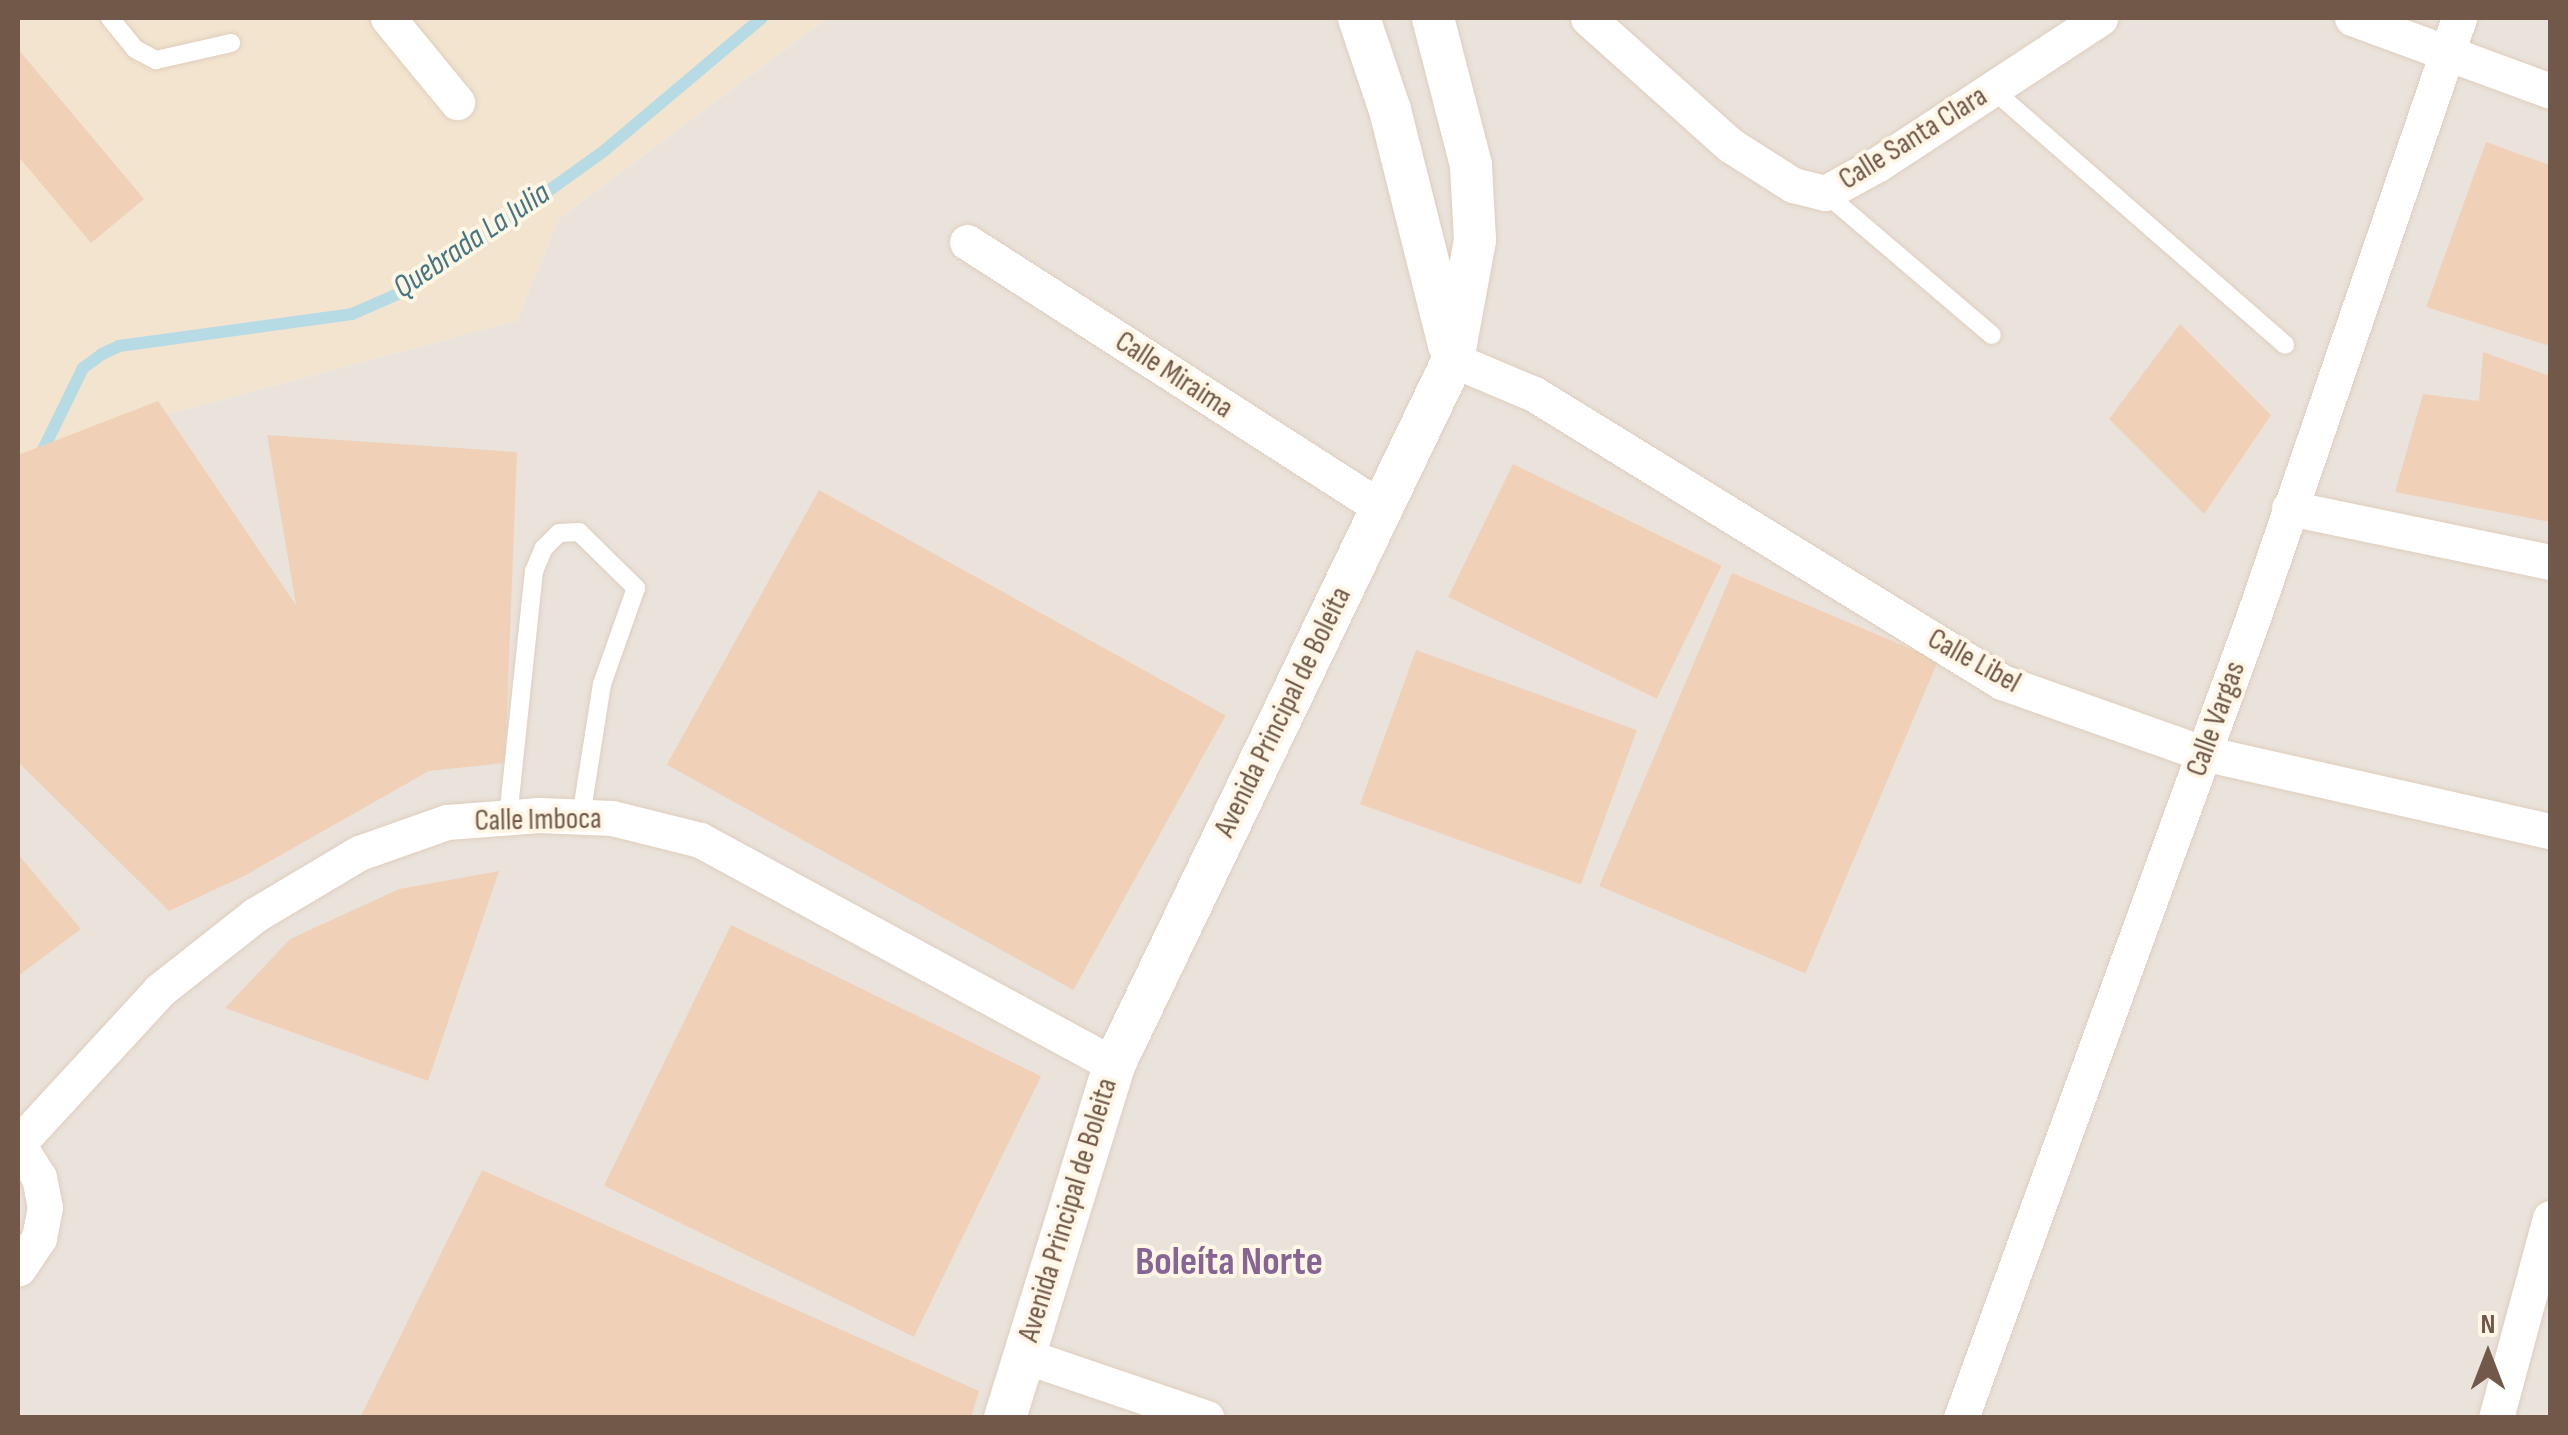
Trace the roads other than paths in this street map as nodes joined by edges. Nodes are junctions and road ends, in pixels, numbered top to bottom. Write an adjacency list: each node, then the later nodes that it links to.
1 (110, 18): 9 (lane)
2 (388, 18): 13 (street)
3 (1360, 18): 18 (street)
4 (1433, 18): 18 (street, Avenida Principal de Boleíta)
5 (1588, 18): 14 (street, Calle Santa Clara)
6 (2100, 18): 11 (street, Calle Santa Clara)
7 (2352, 18): 10 (street)
8 (2459, 18): 10 (street, Calle Vargas)
9 (231, 43)
10 (2446, 55): 12 (street); 20 (street, Calle Vargas)
11 (1992, 88): 14 (street, Calle Santa Clara); 17 (lane)
12 (2550, 90)
13 (457, 102)
14 (1825, 193): 16 (lane)
15 (967, 242): 19 (street, Calle Miraima)
16 (1992, 335)
17 (2285, 345)
18 (1453, 360): 19 (street, Avenida Principal de Boleíta); 22 (street, Calle Libel)
19 (1380, 508): 26 (street, Avenida Principal de Boleíta)
20 (2289, 508): 21 (street); 22 (street, Calle Vargas)
21 (2550, 562)
22 (2204, 752): 25 (street, Calle Libel); 33 (street, Calle Vargas)
23 (582, 816): 24 (street, Calle Imboca); 24 (lane); 26 (street, Calle Imboca)
24 (508, 818): 27 (street, Calle Imboca)
25 (2550, 831)
26 (1114, 1065): 30 (street, Avenida Principal de Boleita)
27 (18, 1144): 29 (street, Calle Imboca)
28 (2550, 1218): 34 (street)
29 (18, 1269)
30 (1022, 1355): 31 (street); 32 (street)
31 (1005, 1418)
32 (1207, 1418)
33 (1961, 1418)
34 (2496, 1418)

